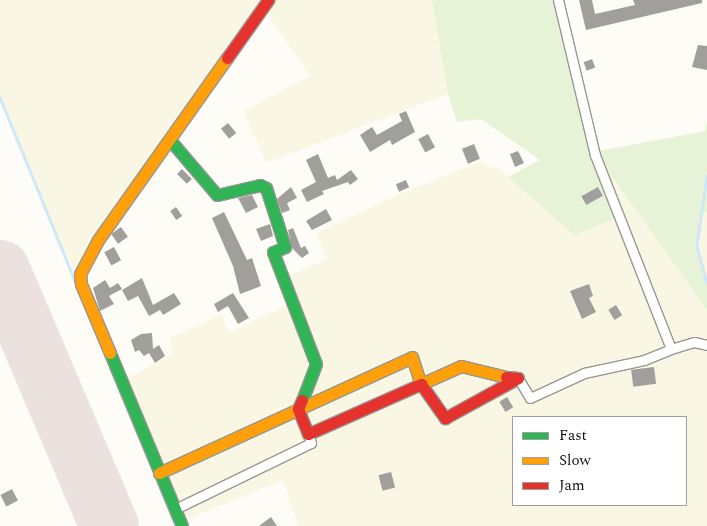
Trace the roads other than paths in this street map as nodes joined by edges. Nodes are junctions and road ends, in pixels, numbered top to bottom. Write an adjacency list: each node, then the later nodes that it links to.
1 (268, 0): 3 (street)
2 (558, 0): 5 (street)
3 (170, 140): 8 (street); 10 (street)
4 (707, 345): 5 (street)
5 (671, 349): 6 (street)
6 (518, 378): 7 (street); 7 (street)
7 (421, 384): 8 (street); 9 (street)
8 (298, 409): 9 (street); 10 (street)
9 (308, 434): 11 (street)
10 (159, 474): 11 (street)
11 (175, 509): 12 (street)
12 (182, 526)

